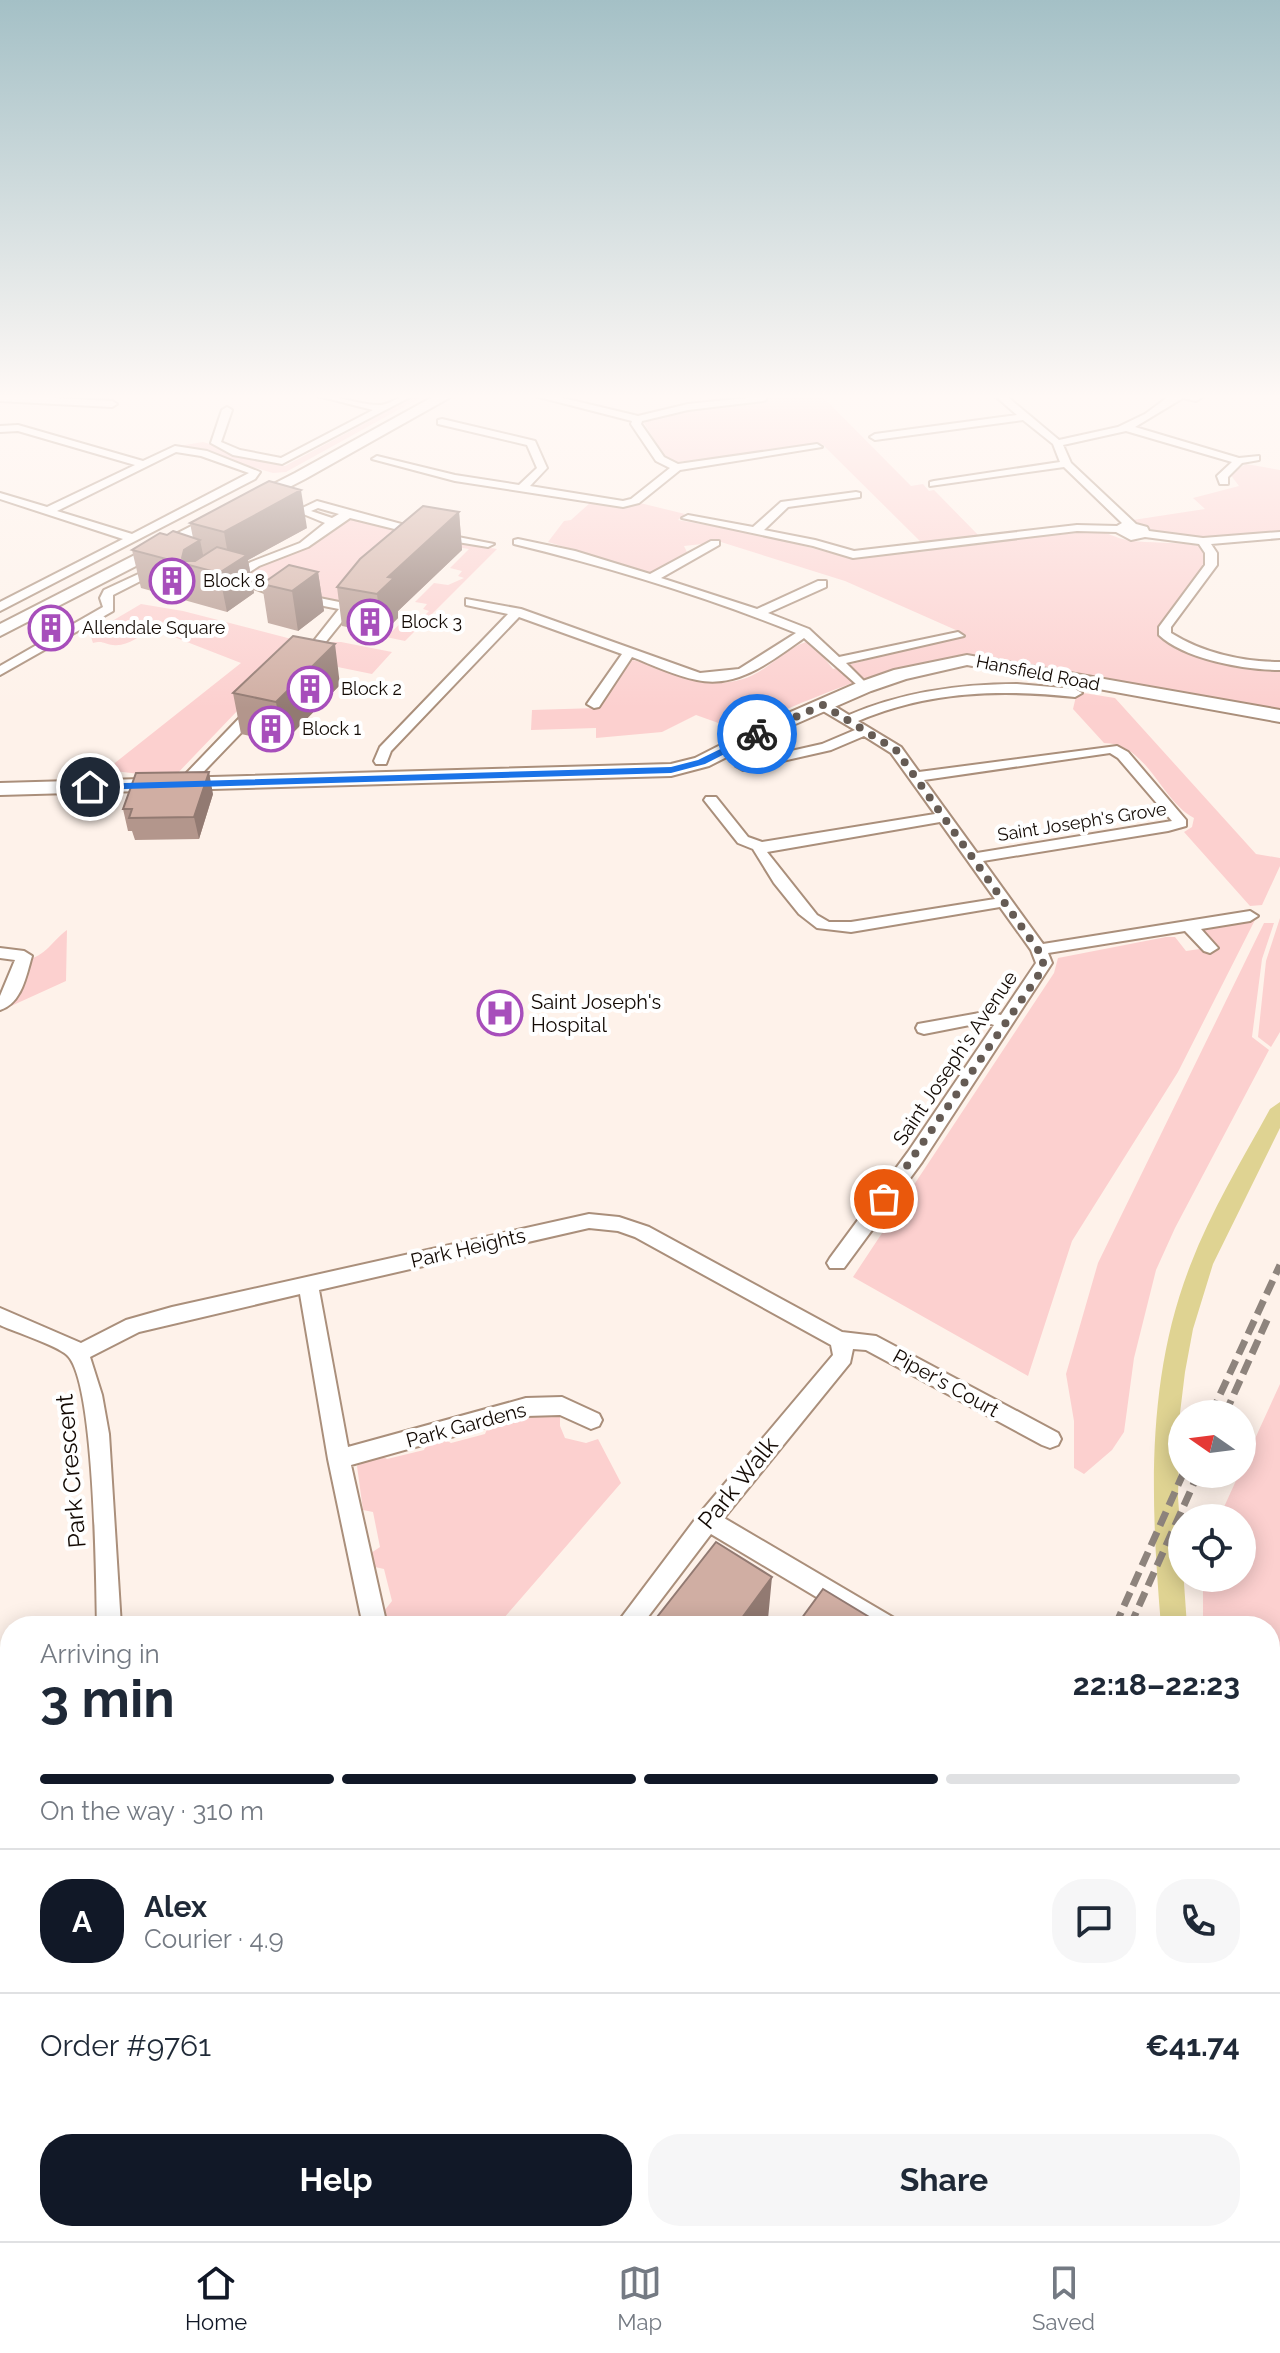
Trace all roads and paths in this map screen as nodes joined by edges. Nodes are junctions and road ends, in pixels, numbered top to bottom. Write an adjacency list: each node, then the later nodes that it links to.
1 (8, 499): 9 (street)
2 (73, 499): 10 (street)
3 (208, 499): 18 (street)
4 (256, 499): 32 (street)
5 (588, 499): 6 (street)
6 (638, 499)
7 (828, 499): 16 (street)
8 (1098, 499): 15 (street)
9 (21, 503): 10 (street); 11 (street)
10 (48, 511): 18 (street)
11 (0, 513)
12 (349, 514): 14 (street); 14 (street); 22 (street)
13 (688, 518): 16 (street)
14 (333, 522): 29 (street)
15 (1125, 527): 16 (street); 19 (street)
16 (756, 531)
17 (1280, 535): 19 (street)
18 (133, 538): 28 (street)
19 (1203, 541): 37 (street)
20 (518, 542): 24 (street)
21 (715, 543): 24 (street)
22 (488, 544)
23 (175, 562): 38 (street)
24 (652, 578): 31 (street)
25 (822, 584): 31 (street)
26 (359, 593): 29 (street)
27 (470, 602): 30 (street)
28 (3, 603)
29 (346, 607): 39 (street)
30 (517, 612): 35 (street); 48 (street)
31 (758, 613): 33 (street)
32 (0, 631)
33 (805, 632): 35 (street); 36 (street)
34 (958, 636): 36 (street)
35 (629, 652): 43 (street)
36 (837, 661): 40 (street)
37 (1280, 666)
38 (0, 671)
39 (292, 673)
40 (864, 687): 44 (street, Hansfield Road); 45 (street, Hansfield Road)
41 (1075, 693): 46 (street)
42 (262, 702): 51 (street)
43 (594, 704)
44 (823, 705): 46 (street); 51 (street, Hansfield Road)
45 (1280, 716)
46 (848, 720): 47 (street)
47 (865, 731): 49 (street); 50 (street)
48 (381, 761)
49 (743, 766)
50 (915, 777): 54 (street); 56 (street, Saint Joseph's Grove)
51 (182, 786): 52 (street, Hansfield Road)
52 (0, 789)
53 (711, 800): 55 (street)
54 (944, 817): 55 (street); 56 (street)
55 (761, 847): 57 (street)
56 (974, 858): 57 (street)
57 (1003, 902): 61 (street)
58 (1250, 916): 59 (street)
59 (1190, 927): 60 (street); 61 (street)
60 (1210, 948)
61 (1039, 950): 64 (street, Saint Joseph's Avenue)
62 (0, 953): 63 (street)
63 (0, 1005)
64 (1006, 1022): 65 (street); 66 (street, Saint Joseph's Avenue)
65 (924, 1028)
66 (837, 1263)
67 (308, 1285): 69 (street, Park Heights); 70 (street, Park Heights); 73 (street)
68 (0, 1316): 70 (street)
69 (839, 1340): 72 (street, Piper's Court); 74 (street, Park Walk)
70 (80, 1353): 75 (street, Park Crescent)
71 (591, 1420): 73 (street, Park Gardens)
72 (1050, 1439)
73 (339, 1459): 76 (street)
74 (708, 1520): 77 (street, Park Walk); 78 (street)
75 (108, 1616)
76 (373, 1616)
77 (635, 1616)
78 (869, 1616)

